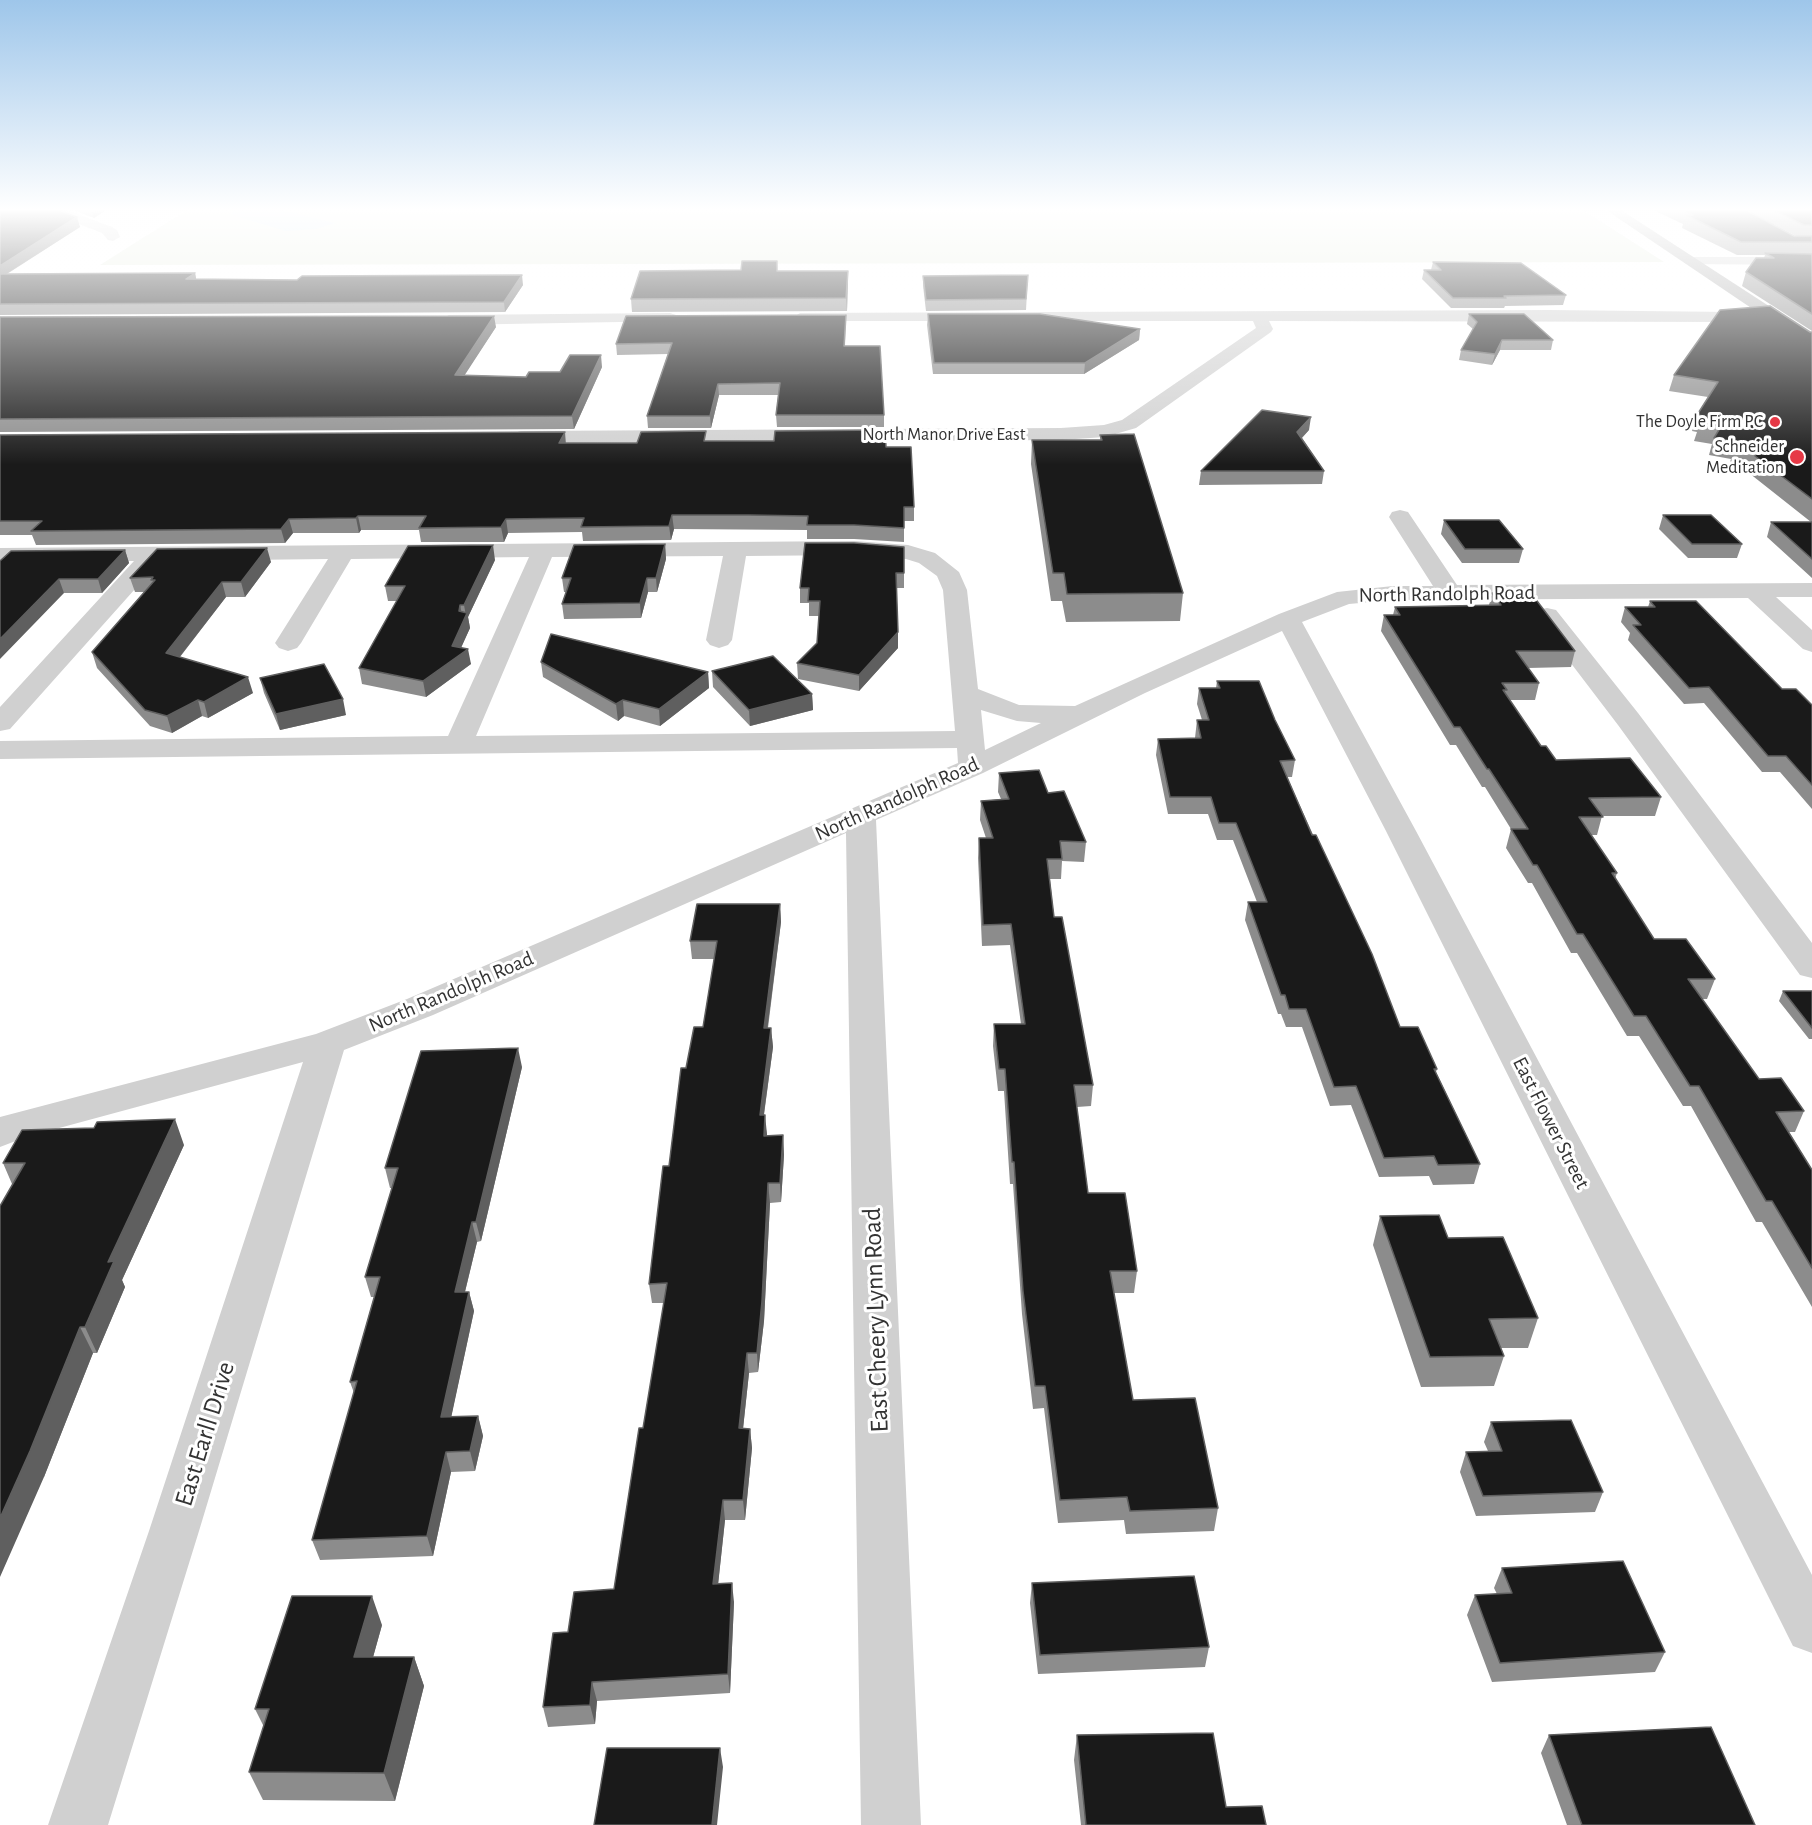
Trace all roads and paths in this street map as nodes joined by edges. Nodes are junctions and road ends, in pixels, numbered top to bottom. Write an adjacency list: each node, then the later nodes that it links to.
1 (1742, 295): 2 (main road)
2 (1770, 314): 3 (street); 7 (main road)
3 (1258, 316): 5 (street); 8 (street, North Manor Drive East)
4 (687, 318): 6 (street)
5 (782, 318)
6 (438, 320)
7 (1809, 337)
8 (508, 438)
9 (1400, 517): 17 (street)
10 (736, 550): 11 (street); 20 (street); 23 (street)
11 (543, 551): 12 (street); 26 (street)
12 (345, 552): 13 (street); 21 (street)
13 (153, 554): 14 (street); 25 (street)
14 (0, 555)
15 (1754, 590): 16 (street, North Randolph Road); 18 (street, North Randolph Road); 22 (street)
16 (1812, 590)
17 (1449, 592): 18 (street, North Randolph Road); 19 (street, North Randolph Road)
18 (1530, 592): 30 (street)
19 (1288, 619): 24 (street, North Randolph Road); 33 (street, East Flower Street)
20 (719, 640)
21 (288, 643)
22 (1812, 644)
23 (965, 693): 24 (street); 28 (street)
24 (1087, 712): 28 (street, North Randolph Road)
25 (0, 723)
26 (459, 744): 27 (street); 28 (street)
27 (0, 750)
28 (971, 753): 29 (street, North Randolph Road)
29 (861, 815): 31 (street, North Randolph Road); 35 (street, East Cheery Lynn Road)
30 (1812, 967)
31 (328, 1043): 32 (street, North Randolph Road); 34 (street, East Earll Drive)
32 (5, 1128)
33 (1812, 1628)
34 (78, 1825)
35 (891, 1825)

